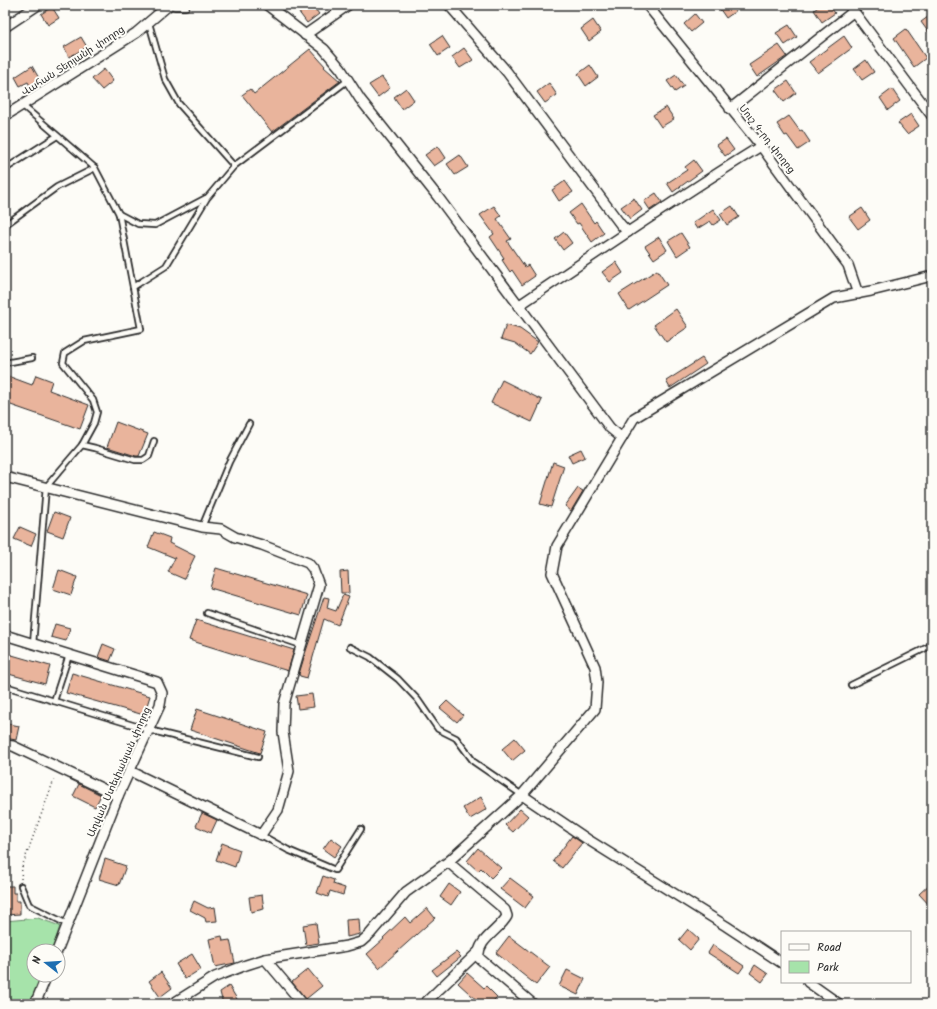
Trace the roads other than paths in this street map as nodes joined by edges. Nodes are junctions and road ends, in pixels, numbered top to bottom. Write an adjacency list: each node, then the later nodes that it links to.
1 (38, 5): 11 (street)
2 (169, 5): 10 (street, Վահան Տերյանի փողոց)
3 (175, 5): 4 (street)
4 (185, 5)
5 (267, 5): 12 (street)
6 (348, 5): 12 (street)
7 (450, 5): 26 (street)
8 (647, 5): 15 (street, Մուշ 4-րդ փողոց)
9 (851, 8): 15 (street); 17 (street)
10 (149, 23): 14 (street, Վահան Տերյանի փողոց); 20 (lane)
11 (5, 27)
12 (305, 35): 13 (street)
13 (348, 81): 20 (lane); 30 (street)
14 (23, 106): 16 (street, Վահան Տերյանի փողոց); 18 (lane)
15 (730, 109): 19 (street, Մուշ 4-րդ փողոց)
16 (5, 116)
17 (932, 116)
18 (57, 136): 21 (lane); 22 (lane)
19 (760, 146): 26 (street); 29 (street, Մուշ 4-րդ փողոց)
20 (234, 166): 23 (lane)
21 (95, 168): 24 (lane); 25 (lane)
22 (5, 169)
23 (207, 198): 24 (lane); 28 (lane)
24 (119, 214): 28 (lane)
25 (5, 225)
26 (628, 232): 30 (street)
27 (932, 276): 29 (street)
28 (134, 287): 36 (lane)
29 (858, 294): 34 (street)
30 (518, 306): 34 (street)
31 (32, 358): 32 (lane)
32 (5, 363)
33 (250, 424): 39 (lane)
34 (622, 438): 54 (street)
35 (154, 442): 36 (lane)
36 (82, 445): 38 (lane)
37 (5, 477): 38 (street)
38 (46, 487): 39 (street); 42 (lane)
39 (202, 527): 43 (street)
40 (207, 613): 43 (lane)
41 (5, 635): 42 (street, Աղվան Ստեփանյան փողոց)
42 (33, 644): 46 (street, Աղվան Ստեփանյան փողոց)
43 (301, 645): 57 (street)
44 (932, 645): 47 (lane)
45 (350, 647): 54 (lane)
46 (69, 655): 49 (lane); 50 (street, Աղվան Ստեփանյան փողոց)
47 (851, 684)
48 (5, 686): 49 (lane)
49 (54, 701): 50 (lane)
50 (149, 730): 52 (lane); 53 (street, Աղվան Ստեփանյան փողոց)
51 (5, 745): 55 (street)
52 (258, 757)
53 (130, 771): 55 (street, Աղվան Ստեփանյան փողոց); 57 (street)
54 (522, 794): 58 (street); 64 (street)
55 (118, 796): 60 (street, Աղվան Ստեփանյան փողոց)
56 (361, 829): 57 (lane)
57 (261, 835)
58 (448, 862): 62 (street); 63 (street)
59 (21, 886): 60 (lane)
60 (67, 924): 61 (street, Աղվան Ստեփանյան փողոց)
61 (59, 943)
62 (478, 952): 70 (street); 71 (street)
63 (265, 959): 68 (street); 69 (street)
64 (781, 962)
65 (44, 983): 67 (street)
66 (809, 983): 72 (street)
67 (35, 1004)
68 (172, 1004)
69 (303, 1004)
70 (424, 1004)
71 (533, 1004)
72 (839, 1004)

